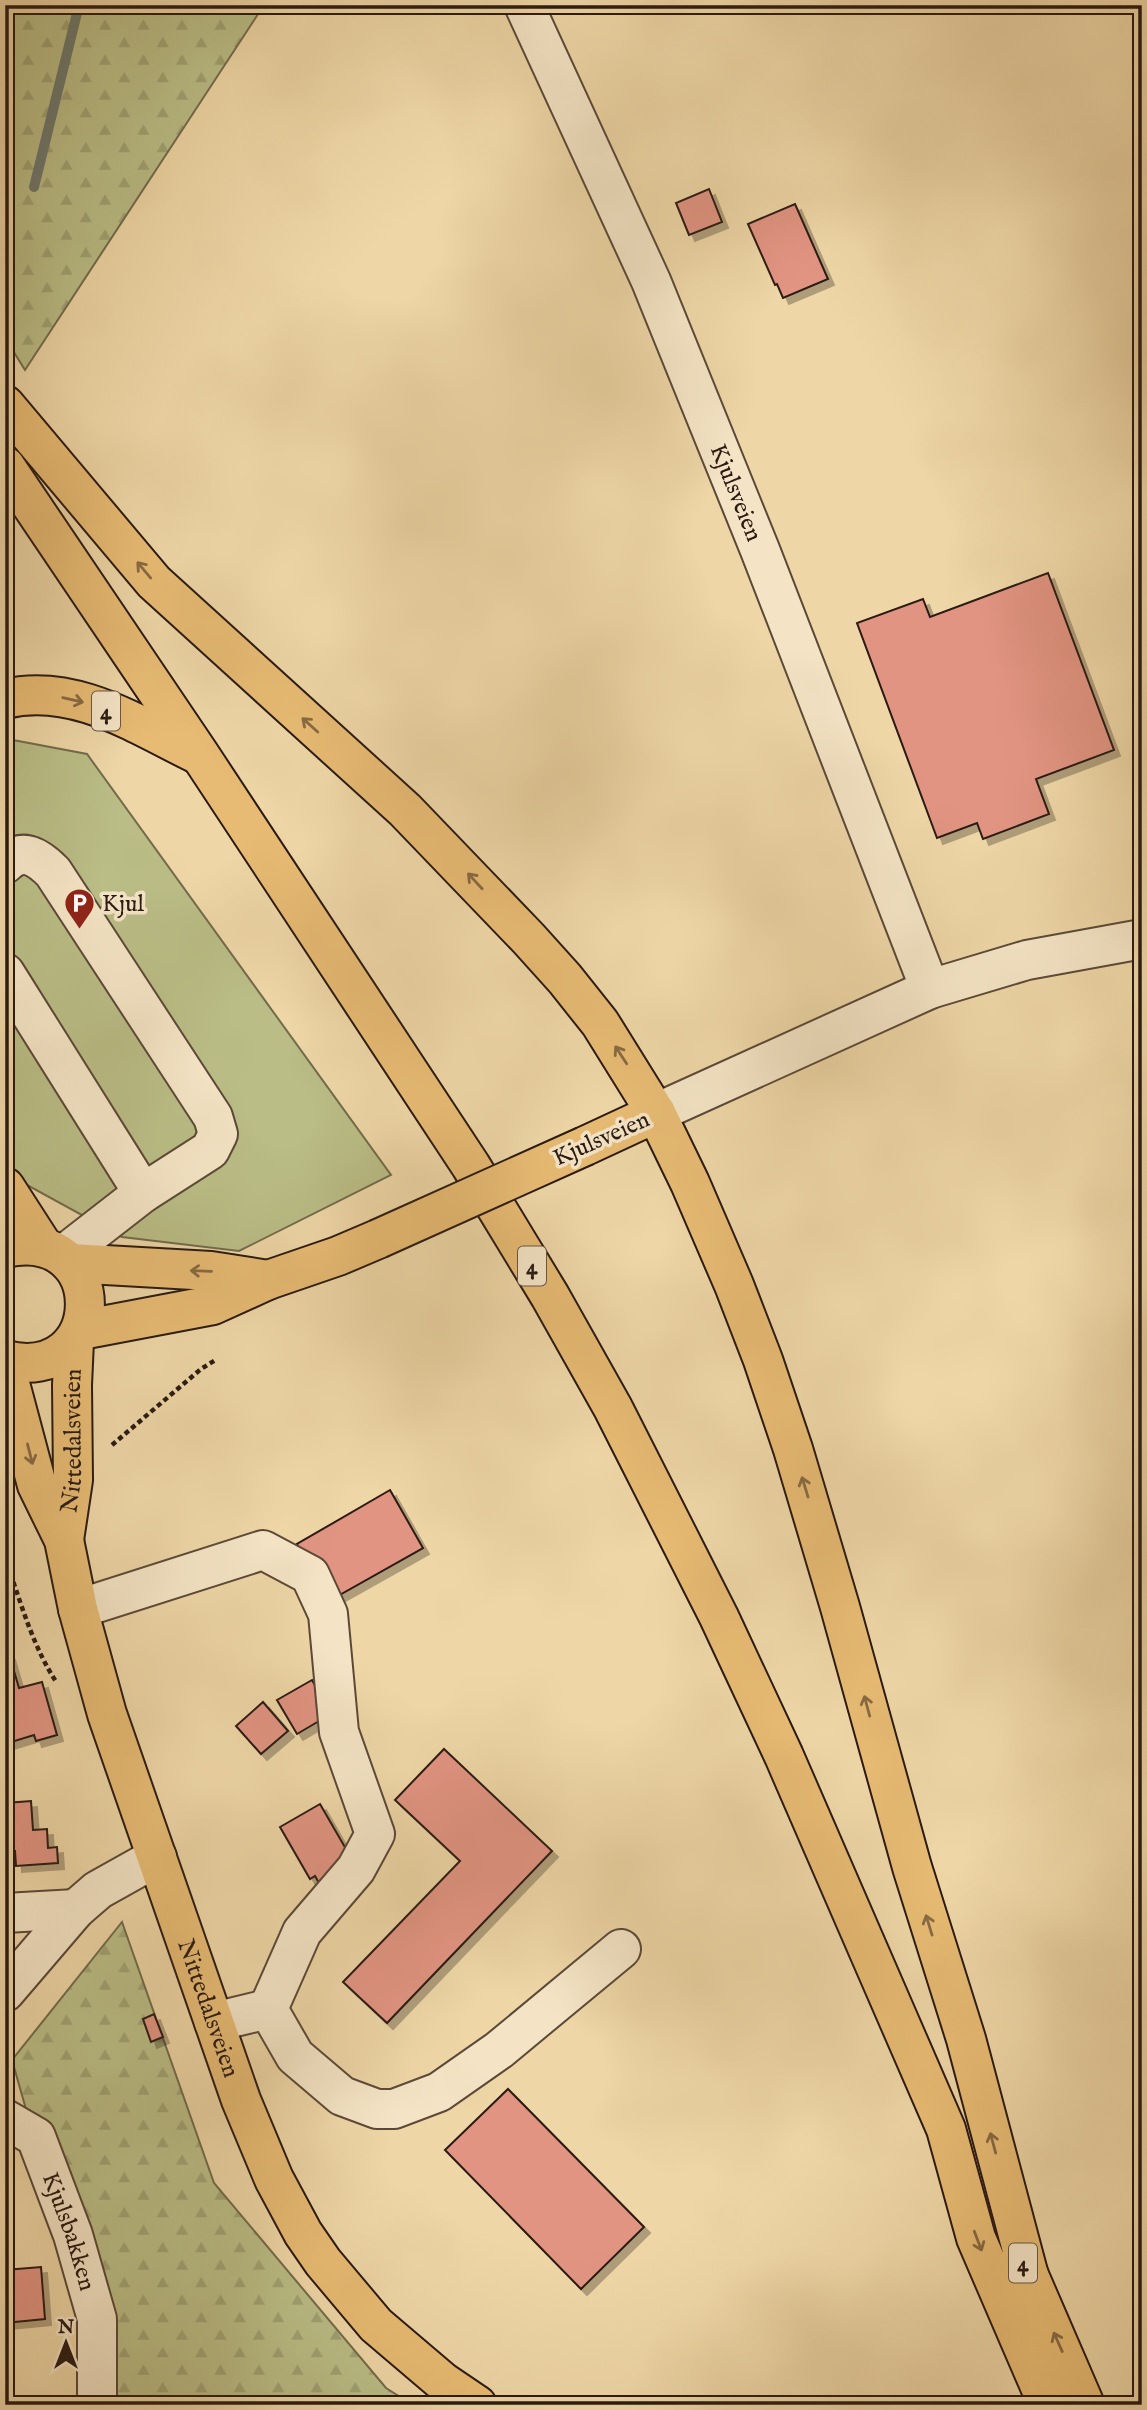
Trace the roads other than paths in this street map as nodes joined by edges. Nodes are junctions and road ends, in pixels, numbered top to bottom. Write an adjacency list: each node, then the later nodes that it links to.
1 (524, 5): 9 (street, Kjulsveien)
2 (5, 405): 10 (main road, 4, one-way to 2)
3 (5, 466): 5 (main road, 4)
4 (5, 699): 5 (main road, 4, one-way to 5)
5 (200, 755): 28 (main road, 4)
6 (5, 864): 12 (street)
7 (1142, 939): 9 (street, Kjulsveien)
8 (5, 973): 12 (street)
9 (930, 989): 10 (street, Kjulsveien)
10 (656, 1114): 15 (main road, Kjulsveien, bridge); 29 (main road, 4, one-way to 10)
11 (5, 1187): 14 (main road, Nittedalsveien)
12 (143, 1193): 14 (street)
13 (5, 1248): 14 (main road, Kjulsveien)
14 (58, 1255): 15 (main road, Kjulsveien, one-way to 14); 16 (main road, Nittedalsveien)
15 (268, 1280): 16 (main road, Kjulsveien)
16 (77, 1335): 17 (main road); 18 (main road, Nittedalsveien)
17 (5, 1362): 18 (main road, Nittedalsveien, one-way to 18)
18 (64, 1540): 19 (main road, Nittedalsveien)
19 (78, 1609): 20 (main road, Nittedalsveien); 25 (street)
20 (157, 1857): 21 (street); 26 (main road, Nittedalsveien)
21 (75, 1909): 22 (street); 24 (street)
22 (5, 1913)
23 (621, 1949): 25 (street)
24 (5, 1992)
25 (268, 2009): 26 (street)
26 (214, 2022): 31 (main road, Nittedalsveien)
27 (5, 2119): 30 (street, Kjulsbakken)
28 (946, 2129): 29 (main road, 4); 32 (main road, 4, one-way to 32)
29 (1030, 2280): 33 (main road, 4, one-way to 29)
30 (97, 2405)
31 (477, 2405)
32 (1048, 2405)
33 (1085, 2405)

